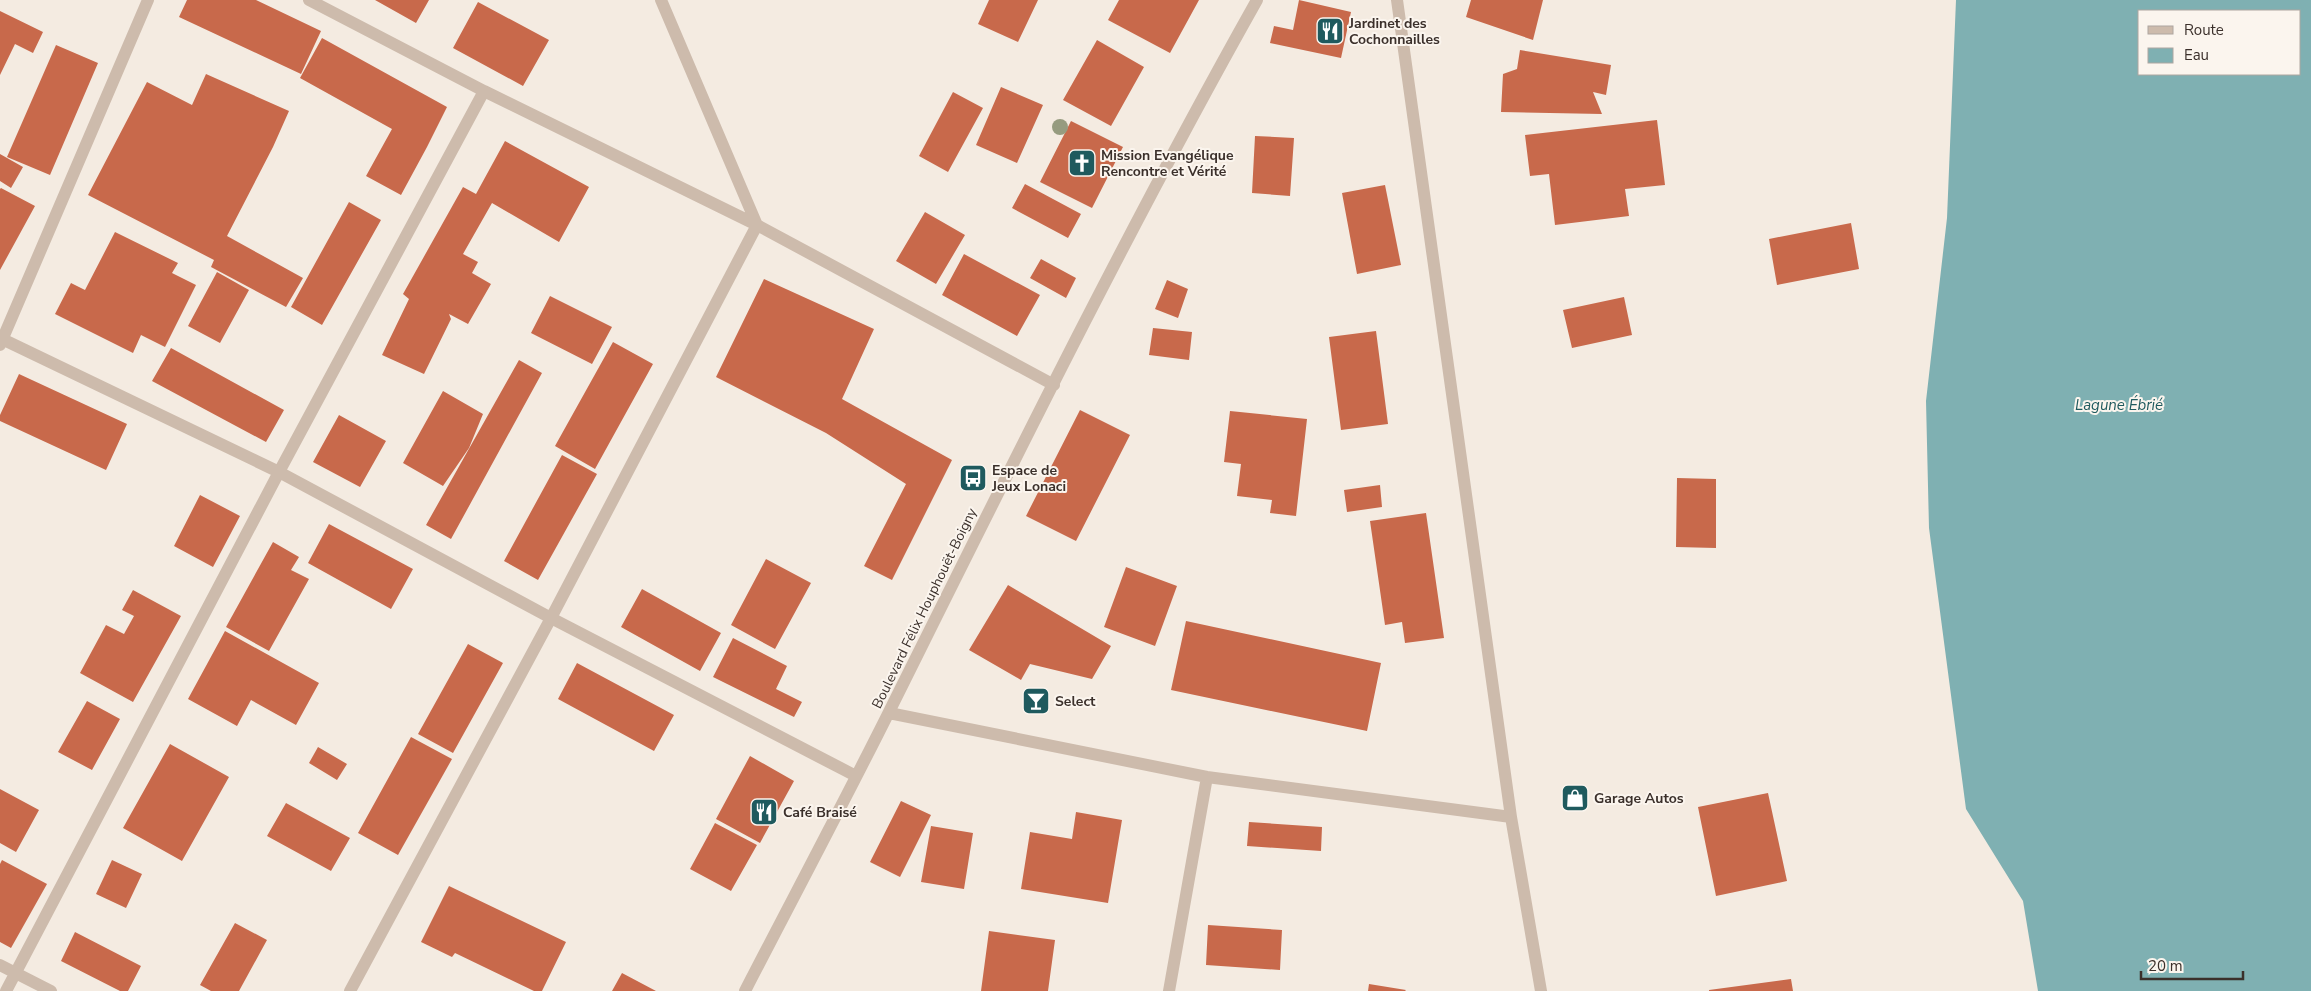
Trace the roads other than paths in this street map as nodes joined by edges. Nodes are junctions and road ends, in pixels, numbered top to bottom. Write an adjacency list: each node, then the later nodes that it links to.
1 (148, 0): 8 (street)
2 (308, 0): 6 (street)
3 (661, 0): 7 (street)
4 (1257, 0): 9 (street, Boulevard Félix Houphouët-Boigny)
5 (1397, 0): 15 (street)
6 (484, 91): 7 (street); 10 (street)
7 (757, 225): 9 (street); 11 (street)
8 (1, 341): 10 (street)
9 (1054, 385): 12 (street, Boulevard Félix Houphouët-Boigny)
10 (279, 472): 11 (street); 17 (street)
11 (551, 618): 13 (street); 20 (street)
12 (889, 713): 13 (street, Boulevard Félix Houphouët-Boigny); 14 (street)
13 (856, 776): 21 (street, Boulevard Félix Houphouët-Boigny)
14 (1207, 777): 15 (street); 22 (street)
15 (1511, 817): 23 (street)
16 (0, 965): 17 (street)
17 (15, 972): 18 (street); 19 (street)
18 (6, 991)
19 (51, 991)
20 (350, 991)
21 (744, 991)
22 (1169, 991)
23 (1541, 991)

